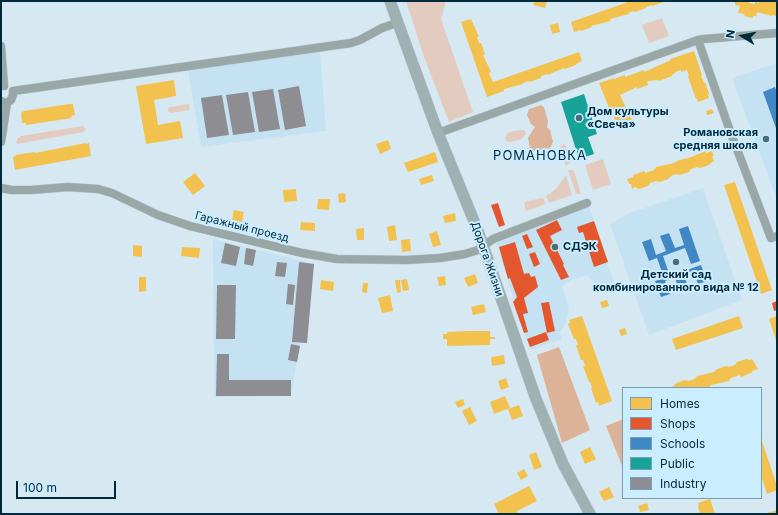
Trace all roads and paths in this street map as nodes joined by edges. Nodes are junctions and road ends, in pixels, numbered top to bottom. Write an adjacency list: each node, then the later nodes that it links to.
1 (390, 1): 2 (main road, Дорога Жизни)
2 (397, 23): 7 (street); 9 (main road, Дорога Жизни)
3 (777, 33): 4 (street)
4 (698, 40): 9 (street); 13 (street)
5 (1, 46): 6 (street)
6 (3, 87): 7 (street)
7 (13, 91): 8 (street)
8 (4, 102): 10 (street)
9 (438, 133): 14 (main road, Дорога Жизни)
10 (1, 142)
11 (1, 188): 14 (street, Гаражный проезд)
12 (587, 203): 14 (street, Гаражный проезд)
13 (774, 237)
14 (483, 246): 15 (main road, Дорога Жизни)
15 (590, 514)

